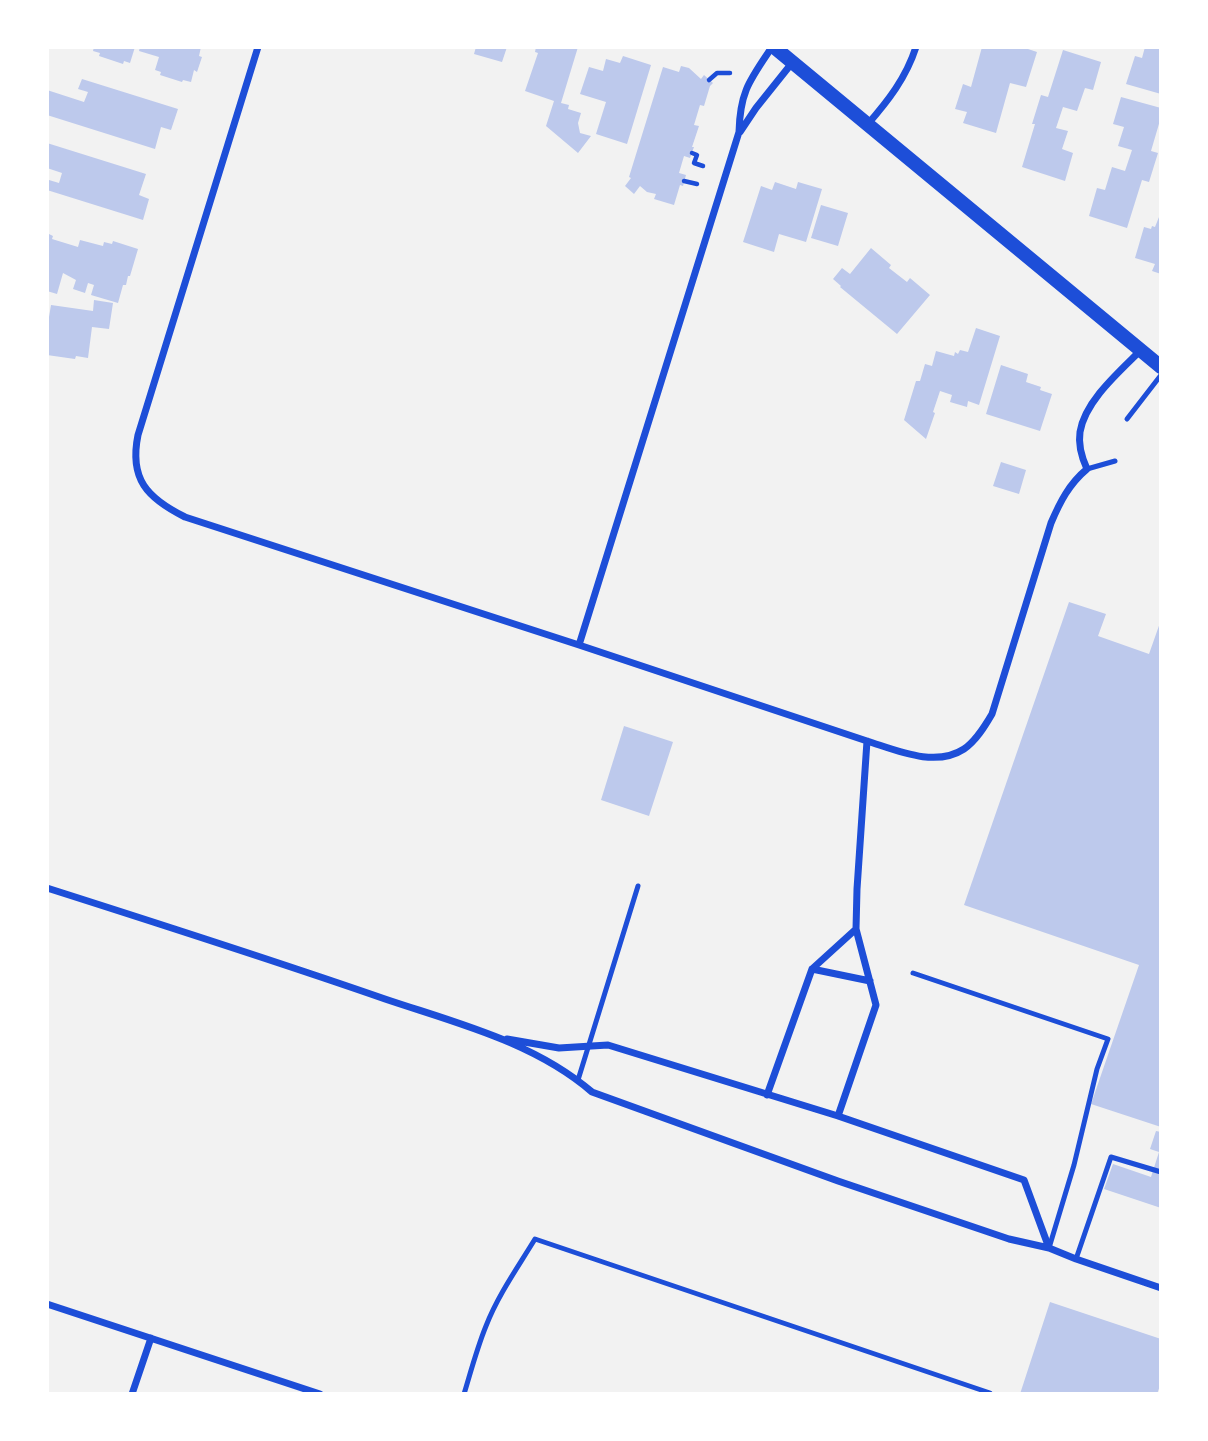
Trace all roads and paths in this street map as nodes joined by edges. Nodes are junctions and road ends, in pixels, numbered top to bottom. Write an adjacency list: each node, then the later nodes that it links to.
1 (258, 47): 19 (street)
2 (773, 47): 4 (main road); 8 (street)
3 (916, 47): 7 (street)
4 (792, 63): 7 (main road); 8 (street)
5 (730, 73): 6 (path)
6 (709, 80)
7 (867, 125): 13 (main road)
8 (739, 132): 19 (street)
9 (692, 153): 10 (path)
10 (703, 166)
11 (684, 181): 12 (path)
12 (697, 184)
13 (1141, 350): 14 (main road); 18 (street)
14 (1161, 367)
15 (1161, 375): 16 (lane)
16 (1127, 419)
17 (1115, 461): 18 (lane)
18 (1087, 469): 20 (street)
19 (579, 645): 20 (street)
20 (867, 741): 23 (street)
21 (638, 886): 28 (lane)
22 (47, 888): 27 (street)
23 (856, 929): 24 (street); 26 (street)
24 (812, 969): 26 (street); 30 (street)
25 (913, 973): 33 (lane)
26 (870, 981): 31 (street)
27 (498, 1038): 28 (street); 29 (street)
28 (588, 1046): 29 (lane); 30 (street)
29 (578, 1080): 33 (street)
30 (767, 1095): 31 (street)
31 (838, 1116): 33 (street)
32 (1161, 1172): 34 (lane)
33 (1049, 1248): 34 (street)
34 (1076, 1259): 35 (street)
35 (1161, 1288)
36 (47, 1304): 37 (street)
37 (151, 1338): 39 (street); 40 (street)
38 (989, 1392): 41 (lane)
39 (132, 1394)
40 (320, 1394)
41 (464, 1394)

